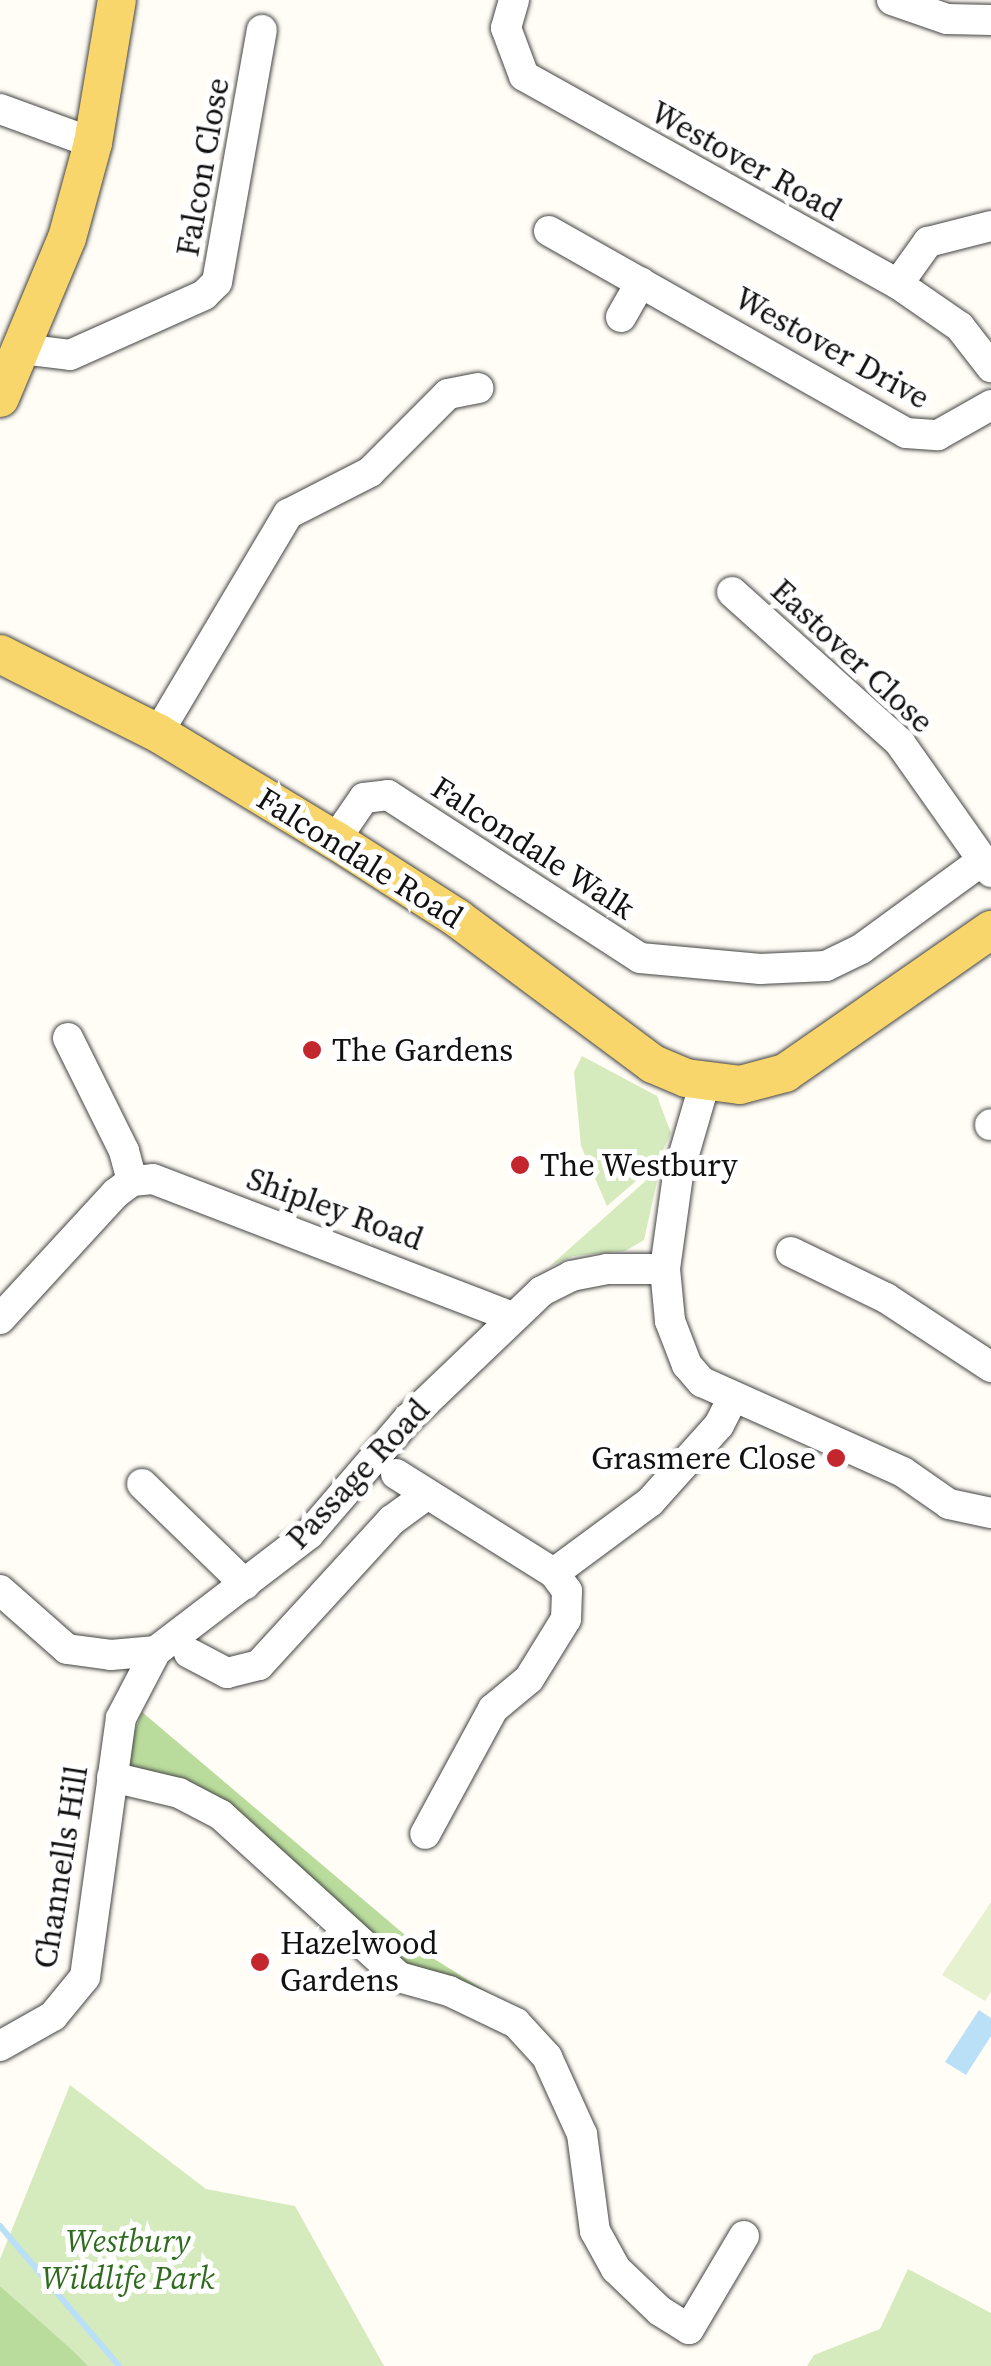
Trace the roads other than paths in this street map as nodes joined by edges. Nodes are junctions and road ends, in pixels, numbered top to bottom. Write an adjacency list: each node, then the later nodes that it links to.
1 (117, 0): 7 (main road)
2 (514, 0): 11 (street, Westover Road)
3 (892, 0): 4 (street)
4 (991, 20)
5 (262, 30): 13 (street, Falcon Close)
6 (0, 110): 7 (street)
7 (93, 143): 13 (main road)
8 (991, 226): 11 (street)
9 (549, 231): 10 (street, Westover Drive)
10 (641, 282): 12 (street); 17 (street, Westover Drive)
11 (898, 284): 14 (street, Westover Road)
12 (622, 317)
13 (22, 350): 16 (main road)
14 (991, 366)
15 (462, 380): 20 (street)
16 (0, 398)
17 (991, 405)
18 (732, 592): 22 (street, Eastover Close)
19 (0, 654): 20 (main road, Falcondale Road)
20 (158, 733): 21 (main road, Falcondale Road)
21 (334, 840): 22 (street, Falcondale Walk); 25 (main road, Falcondale Road)
22 (987, 866)
23 (991, 930): 25 (main road)
24 (68, 1038): 26 (street)
25 (705, 1082): 28 (street)
26 (132, 1181): 29 (street, Shipley Road); 30 (street)
27 (791, 1252): 31 (street)
28 (665, 1269): 29 (street, Passage Road); 32 (street)
29 (510, 1316): 38 (street, Passage Road)
30 (0, 1319)
31 (991, 1366)
32 (722, 1389): 36 (street); 37 (street)
33 (396, 1474): 35 (street)
34 (142, 1484): 38 (street)
35 (425, 1496): 37 (street); 41 (street)
36 (979, 1508)
37 (554, 1573): 45 (street)
38 (245, 1584): 40 (street, Passage Road)
39 (0, 1590): 42 (street)
40 (156, 1651): 42 (street); 43 (street, Channells Hill)
41 (189, 1653)
42 (112, 1655): 43 (street, Channells Hill)
43 (120, 1718): 44 (street, Channells Hill)
44 (112, 1777): 46 (street, Channells Hill); 47 (street)
45 (425, 1834)
46 (0, 2046)
47 (744, 2236)

